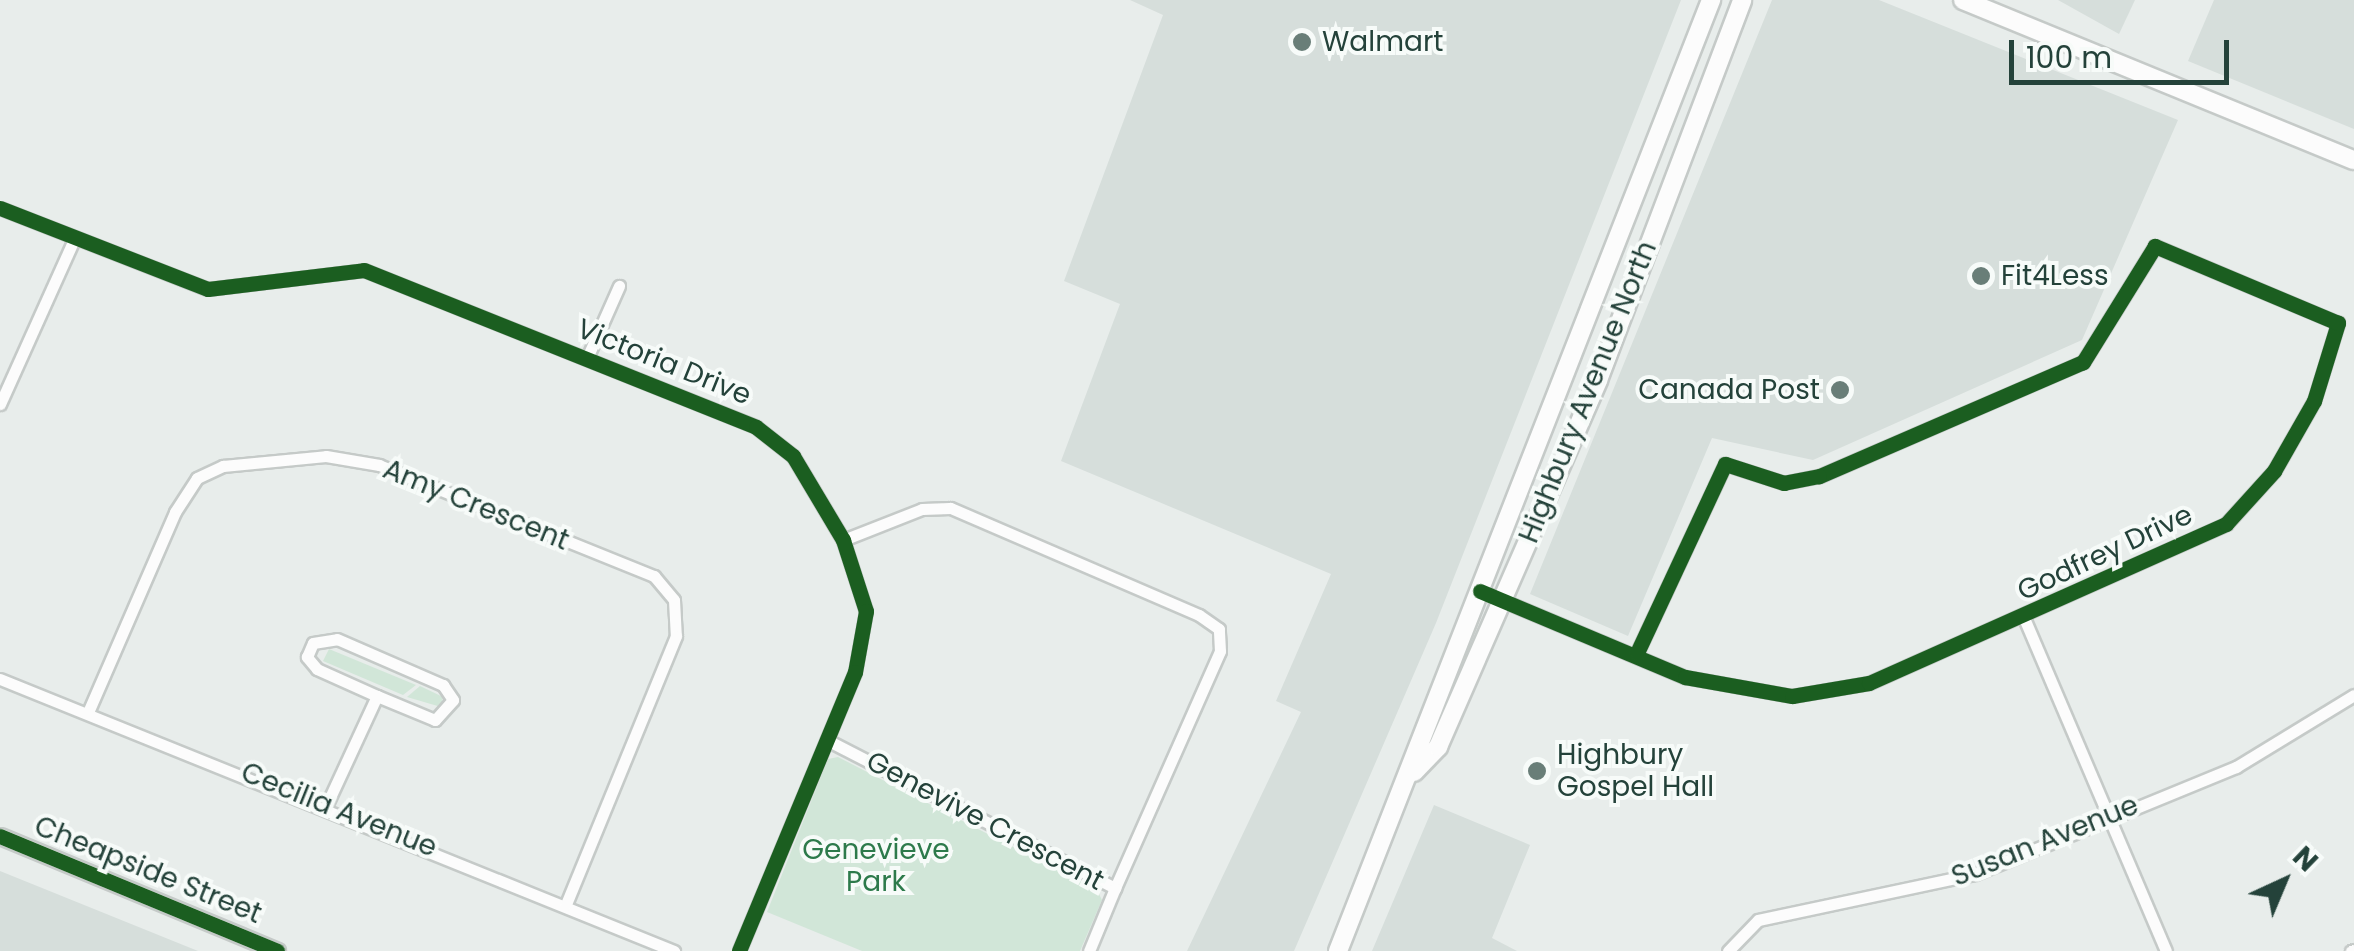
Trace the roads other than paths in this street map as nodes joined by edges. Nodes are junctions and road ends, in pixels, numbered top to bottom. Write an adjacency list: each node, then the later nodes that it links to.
1 (1711, 0): 11 (main road, Highbury Avenue North)
2 (1742, 0): 12 (main road, Highbury Avenue North)
3 (1963, 0): 4 (main road)
4 (2354, 160)
5 (0, 208): 6 (street, Victoria Drive)
6 (74, 238): 8 (street, Victoria Drive); 9 (street)
7 (618, 286): 8 (street)
8 (587, 358): 10 (street, Victoria Drive)
9 (0, 404)
10 (842, 540): 19 (street, Victoria Drive); 24 (street, Genevive Crescent)
11 (1480, 591): 12 (street, Godfrey Drive); 20 (main road, Highbury Avenue North)
12 (1500, 600): 14 (street, Godfrey Drive); 20 (main road, Highbury Avenue North)
13 (2024, 618): 14 (street, Godfrey Drive); 14 (street, Godfrey Drive); 22 (street)
14 (1638, 653)
15 (0, 679): 18 (street, Cecilia Avenue)
16 (2354, 695): 22 (street, Susan Avenue)
17 (377, 696): 17 (street); 21 (street)
18 (88, 710): 21 (street, Cecilia Avenue); 25 (street, Amy Crescent)
19 (827, 740): 24 (street, Genevive Crescent); 28 (street, Victoria Drive)
20 (1414, 772): 30 (main road, Highbury Avenue North)
21 (327, 804): 25 (street, Cecilia Avenue)
22 (2110, 814): 31 (street, Susan Avenue); 32 (street)
23 (0, 836): 26 (street, Cheapside Street)
24 (1115, 888): 29 (street)
25 (566, 904): 27 (street, Cecilia Avenue)
26 (277, 951)
27 (674, 951)
28 (738, 951)
29 (1088, 951)
30 (1338, 951)
31 (1728, 951)
32 (2166, 951)

